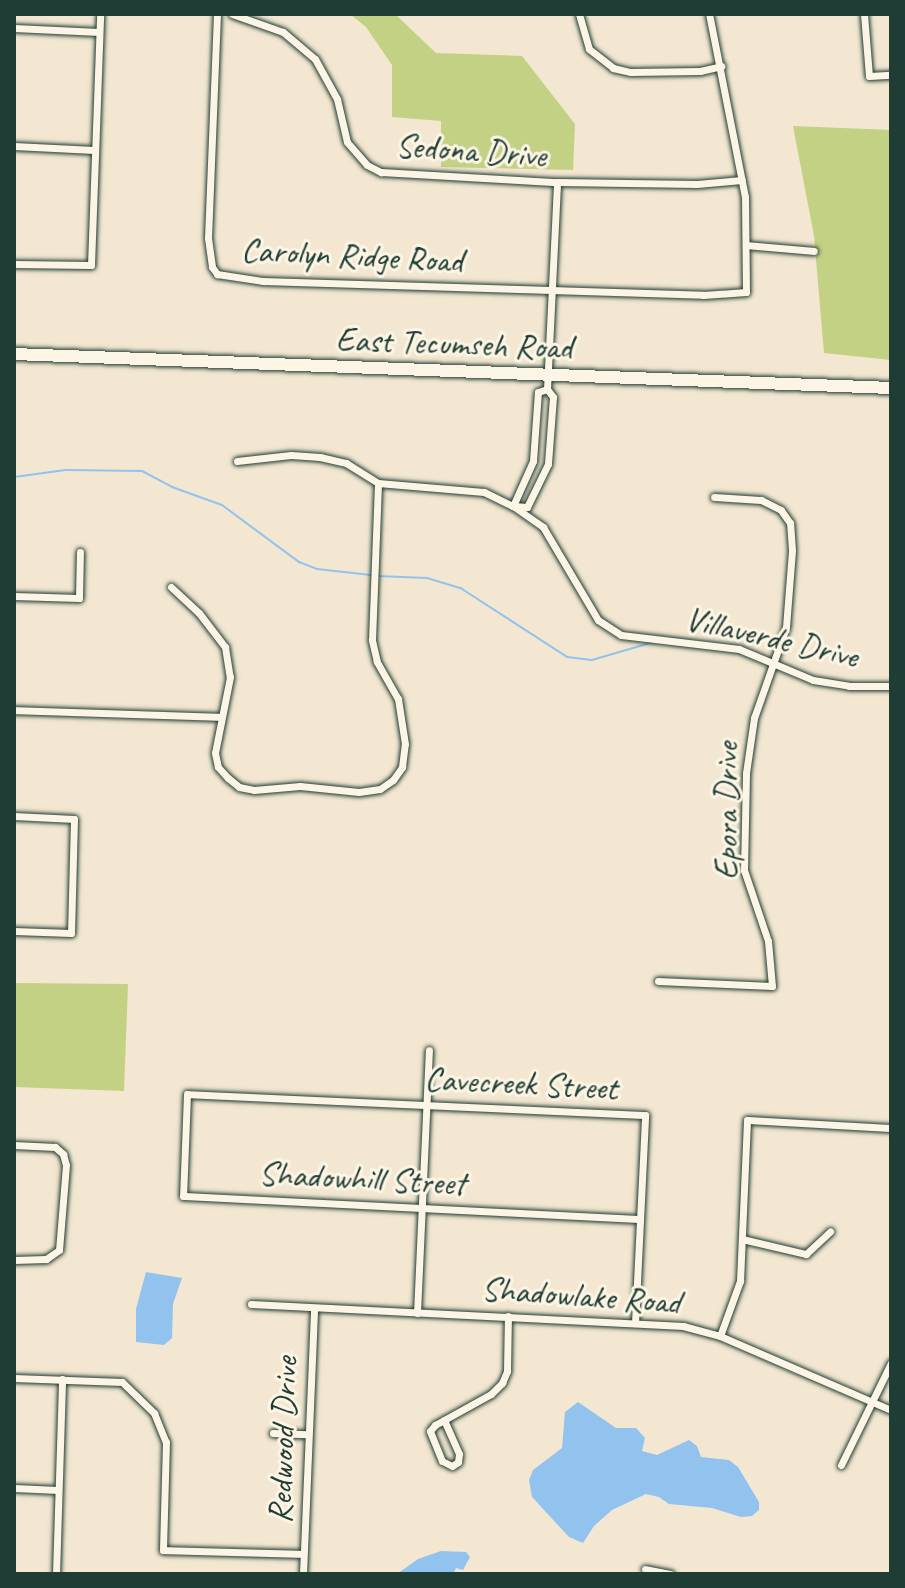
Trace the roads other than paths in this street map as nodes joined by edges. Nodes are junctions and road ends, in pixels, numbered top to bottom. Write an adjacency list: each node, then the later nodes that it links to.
1 (100, 14): 8 (street)
2 (217, 14): 18 (street, Carolyn Ridge Road)
3 (232, 14): 14 (street, Sedona Drive)
4 (579, 14): 9 (street)
5 (709, 14): 9 (street)
6 (864, 14): 10 (street)
7 (14, 28): 8 (street)
8 (99, 32): 12 (street)
9 (721, 66): 13 (street)
10 (891, 75)
11 (14, 146): 12 (street)
12 (94, 150): 17 (street)
13 (742, 180): 14 (street, Sedona Drive); 15 (street)
14 (557, 182): 18 (street)
15 (746, 245): 16 (street); 18 (street, Carolyn Ridge Road)
16 (814, 251)
17 (14, 264)
18 (552, 290): 20 (street)
19 (14, 354): 20 (main road, East Tecumseh Road)
20 (547, 374): 21 (main road, East Tecumseh Road); 22 (street)
21 (891, 388)
22 (547, 389): 26 (street); 26 (street)
23 (237, 461): 24 (street, Villaverde Drive)
24 (378, 483): 26 (street, Villaverde Drive); 33 (street)
25 (714, 497): 30 (street)
26 (513, 506): 30 (street, Villaverde Drive)
27 (80, 552): 29 (street)
28 (171, 587): 33 (street)
29 (14, 596)
30 (773, 666): 31 (street, Villaverde Drive); 36 (street, Epora Drive)
31 (891, 686)
32 (14, 710): 33 (street)
33 (221, 717)
34 (14, 816): 35 (street)
35 (14, 931)
36 (658, 981)
37 (429, 1050): 39 (street)
38 (187, 1094): 39 (street, Cavecreek Street); 42 (street, Shadowhill Street)
39 (426, 1105): 42 (street); 43 (street, Cavecreek Street)
40 (891, 1128): 45 (street)
41 (14, 1145): 46 (street)
42 (421, 1207): 43 (street, Shadowhill Street); 49 (street)
43 (639, 1219): 51 (street, Cavecreek Street)
44 (830, 1232): 45 (street)
45 (742, 1239): 52 (street)
46 (14, 1260)
47 (251, 1304): 48 (street, Shadowlake Road)
48 (314, 1308): 49 (street, Shadowlake Road); 60 (street, Redwood Drive)
49 (417, 1313): 50 (street, Shadowlake Road)
50 (508, 1316): 51 (street, Shadowlake Road); 58 (street)
51 (635, 1323): 52 (street, Shadowlake Road)
52 (720, 1336): 56 (street, Shadowlake Road)
53 (891, 1363): 56 (street)
54 (14, 1378): 55 (street)
55 (62, 1379): 63 (street); 64 (street)
56 (874, 1403): 57 (street, Shadowlake Road); 61 (street)
57 (891, 1410)
58 (444, 1420): 58 (street)
59 (273, 1433): 60 (street)
60 (307, 1434): 64 (street, Redwood Drive)
61 (841, 1465)
62 (14, 1488): 63 (street)
63 (58, 1490): 66 (street)
64 (303, 1554): 67 (street, Redwood Drive)
65 (645, 1569): 68 (street)
66 (56, 1574)
67 (303, 1574)
68 (671, 1574)

